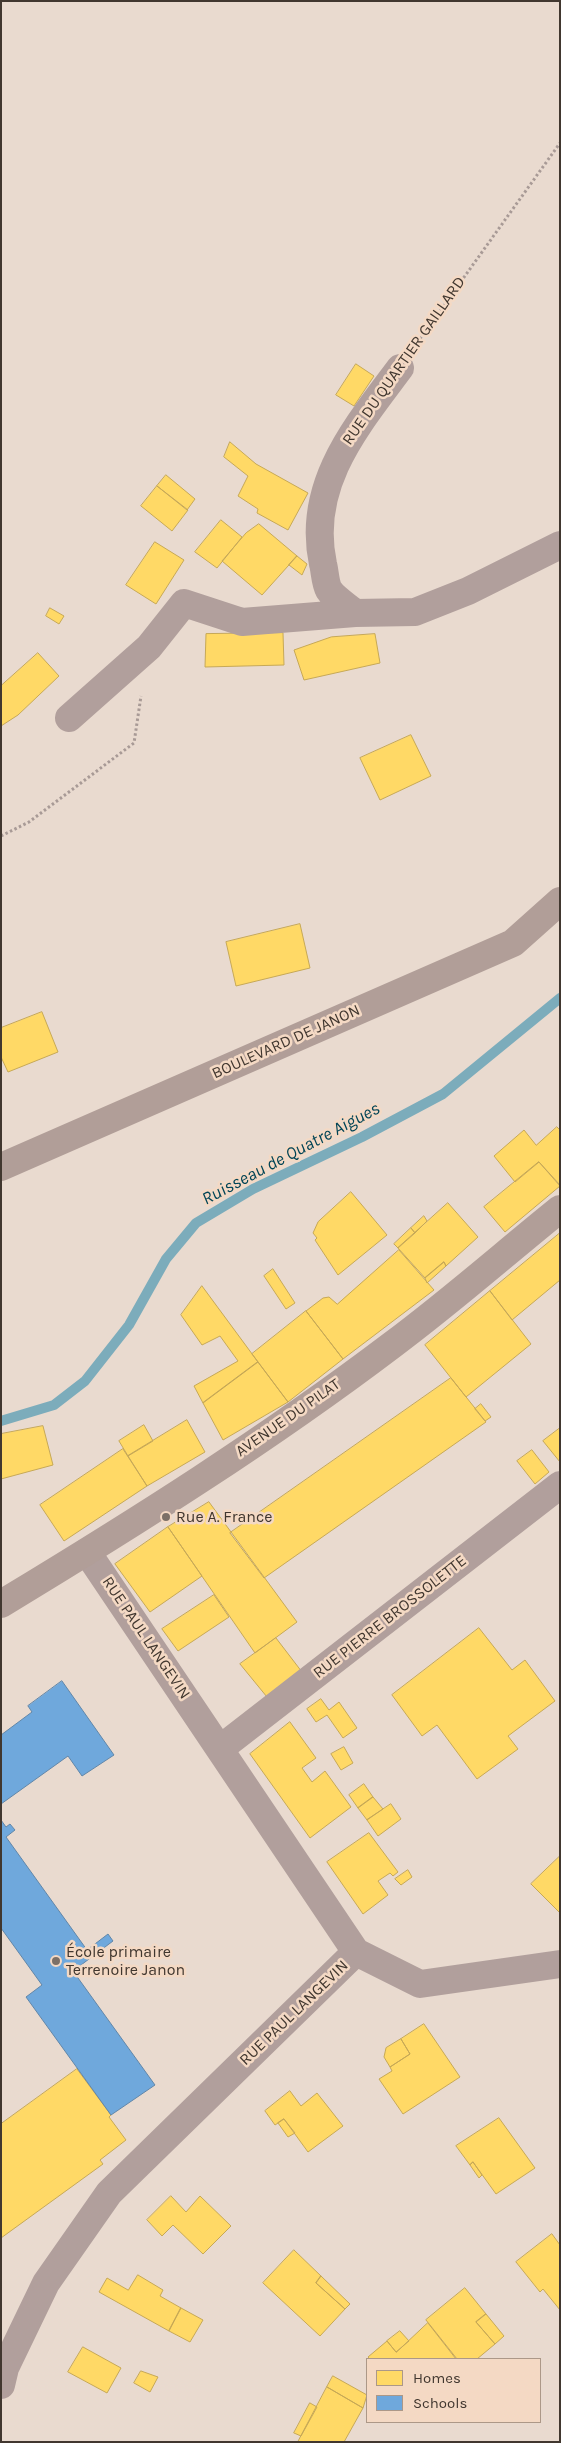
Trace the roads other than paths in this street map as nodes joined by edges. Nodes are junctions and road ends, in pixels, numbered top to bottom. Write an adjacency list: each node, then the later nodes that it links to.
1 (400, 368): 3 (street, RUE DU QUARTIER GAILLARD)
2 (560, 545): 3 (street)
3 (355, 613): 4 (street)
4 (69, 718)
5 (560, 901): 6 (main road, BOULEVARD DE JANON)
6 (1, 1166)
7 (560, 1209): 9 (main road, AVENUE DU PILAT)
8 (560, 1485): 11 (street, RUE PIERRE BROSSOLETTE)
9 (87, 1552): 10 (main road, AVENUE DU PILAT); 11 (street, RUE PAUL LANGEVIN)
10 (1, 1604)
11 (221, 1748): 12 (street, RUE PAUL LANGEVIN)
12 (356, 1952): 13 (street); 14 (street, RUE PAUL LANGEVIN)
13 (560, 1964)
14 (1, 2385)

